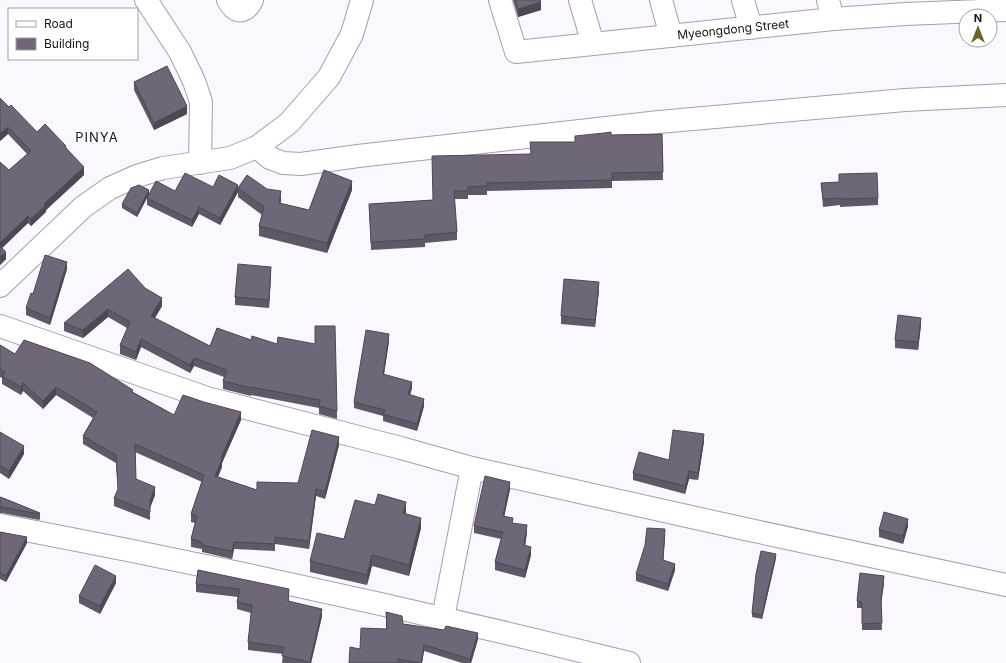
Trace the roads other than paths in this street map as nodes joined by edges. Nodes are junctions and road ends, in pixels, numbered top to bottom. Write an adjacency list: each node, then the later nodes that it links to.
1 (146, 0): 18 (street)
2 (228, 0): 3 (street)
3 (252, 0)
4 (362, 0): 17 (street)
5 (500, 0): 15 (street, Myeongdong Street)
6 (580, 0): 15 (street)
7 (661, 0): 14 (street)
8 (743, 0): 13 (street)
9 (975, 6): 10 (street, Myeongdong Street); 12 (street, Myeongdong Street)
10 (905, 7): 11 (street, Myeongdong Street)
11 (831, 10): 13 (street, Myeongdong Street)
12 (1006, 10)
13 (751, 28): 14 (street, Myeongdong Street)
14 (671, 36): 15 (street, Myeongdong Street)
15 (593, 44)
16 (1006, 95): 17 (street)
17 (257, 147): 18 (street)
18 (200, 163): 19 (street)
19 (0, 286)
20 (0, 326): 21 (street)
21 (472, 468): 23 (street); 24 (street)
22 (0, 525): 24 (street)
23 (1006, 584)
24 (443, 618): 25 (street)
25 (629, 663)

